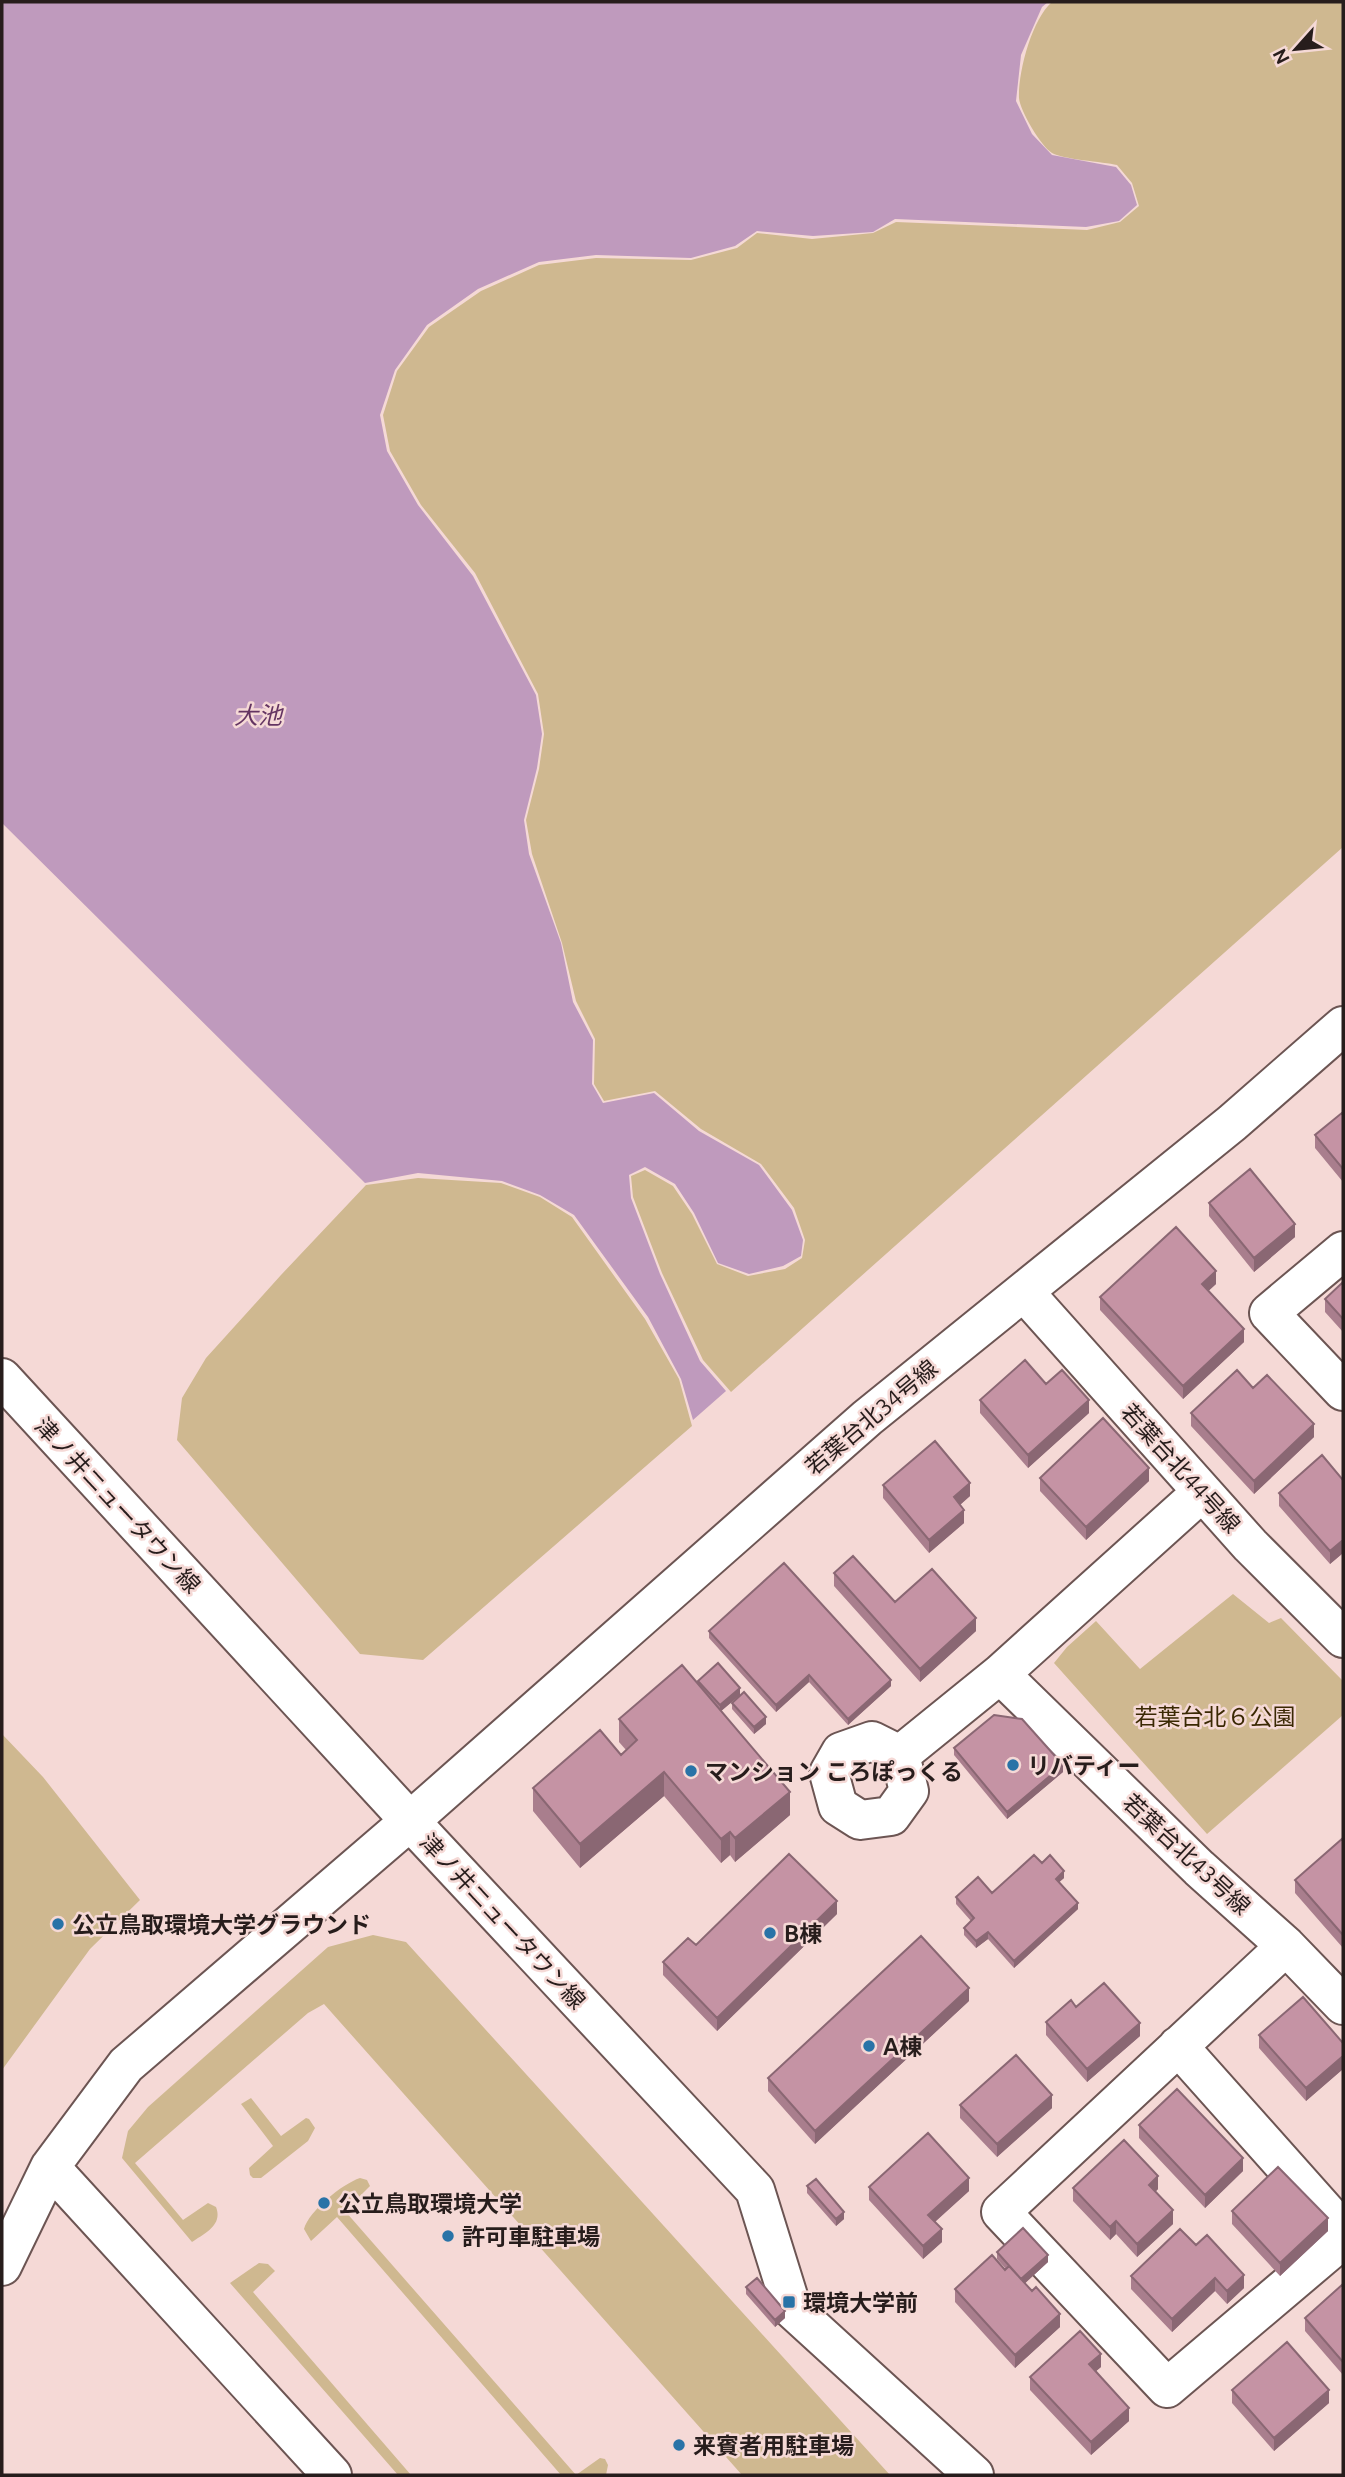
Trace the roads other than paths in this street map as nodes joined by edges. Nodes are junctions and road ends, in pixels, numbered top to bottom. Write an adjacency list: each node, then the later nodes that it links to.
1 (1343, 1026): 3 (street, 若葉台北34号線)
2 (1343, 1251): 5 (street)
3 (1024, 1292): 6 (street, 若葉台北44号線); 10 (street, 若葉台北34号線)
4 (2, 1378): 10 (street, 津ノ井ニュータウン線)
5 (1343, 1391)
6 (1202, 1492): 7 (street, 若葉台北44号線); 8 (street)
7 (1343, 1638)
8 (1000, 1674): 9 (street); 11 (street, 若葉台北43号線)
9 (900, 1755)
10 (410, 1821): 14 (street, 若葉台北34号線); 19 (street, 津ノ井ニュータウン線)
11 (1286, 1946): 12 (street, 若葉台北43号線); 13 (street)
12 (1343, 2005)
13 (1178, 2046): 15 (street); 16 (street)
14 (50, 2167): 17 (street, 若葉台北34号線); 18 (street)
15 (1343, 2231)
16 (1343, 2239)
17 (2, 2266)
18 (332, 2475)
19 (974, 2475)

